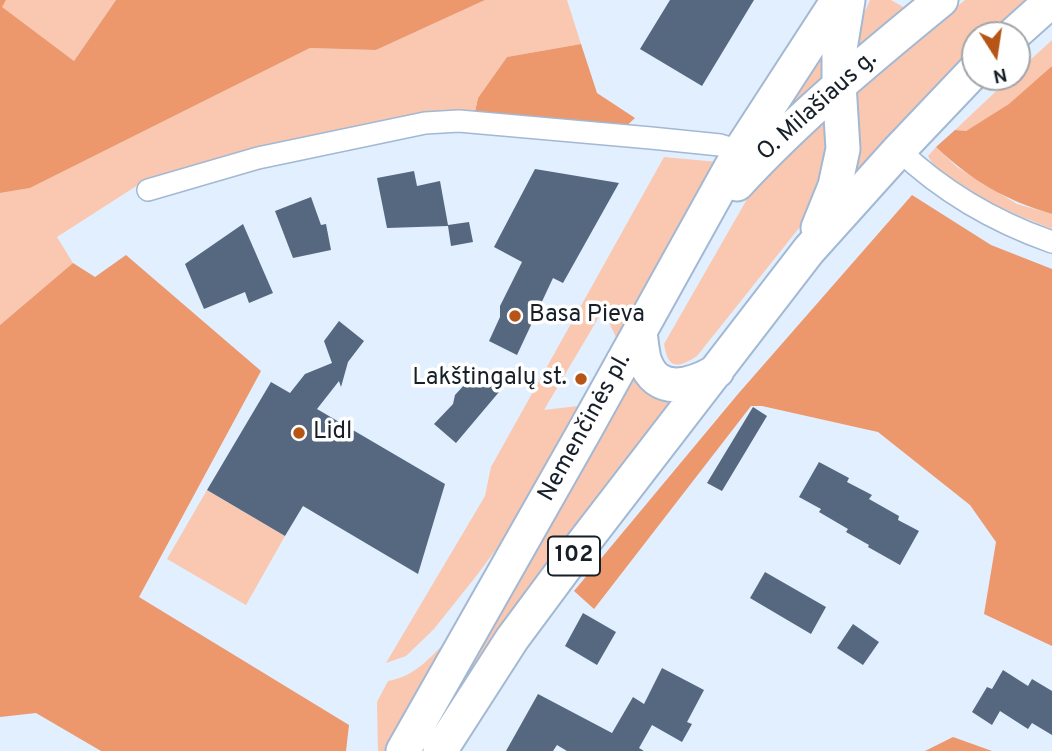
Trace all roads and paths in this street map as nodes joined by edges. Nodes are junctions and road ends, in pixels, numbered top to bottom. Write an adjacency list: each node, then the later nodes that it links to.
1 (838, 0): 9 (main road, Nemenčinės pl. / 102)
2 (848, 0): 6 (main road, 102)
3 (941, 0): 6 (main road, O. Milašiaus g.)
4 (1052, 0): 5 (main road)
5 (1029, 21)
6 (839, 85): 11 (main road, O. Milašiaus g.); 13 (main road, 102)
7 (961, 85): 8 (main road)
8 (899, 150): 12 (street); 13 (main road)
9 (740, 151): 10 (street); 11 (main road, Nemenčinės pl. / 102)
10 (148, 190)
11 (702, 221): 14 (main road, Nemenčinės pl. / 102)
12 (1052, 242)
13 (810, 250): 15 (main road, 102)
14 (640, 332): 15 (main road); 16 (main road, Nemenčinės pl. / 102)
15 (720, 369): 17 (main road, 102)
16 (403, 751)
17 (440, 751)

